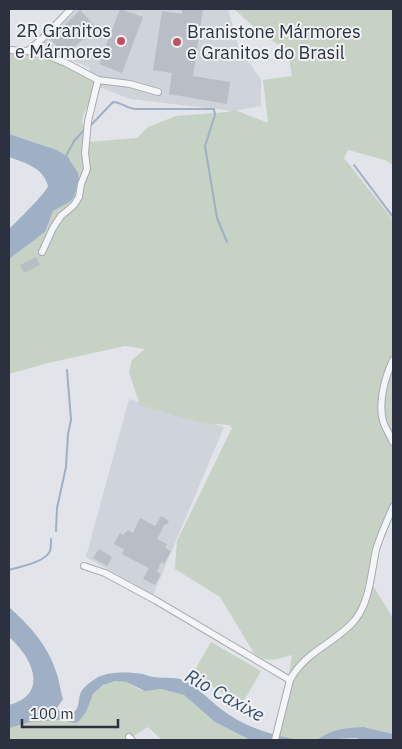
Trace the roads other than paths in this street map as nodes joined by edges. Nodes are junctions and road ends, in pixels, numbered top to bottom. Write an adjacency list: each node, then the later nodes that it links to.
1 (71, 9): 3 (street)
2 (9, 50): 3 (street)
3 (28, 51): 4 (street)
4 (98, 80): 5 (street); 6 (street)
5 (158, 92)
6 (42, 252)
7 (393, 360): 8 (street)
8 (393, 442)
9 (393, 507): 11 (street)
10 (84, 566): 11 (street)
11 (290, 680): 12 (street)
12 (275, 740)

